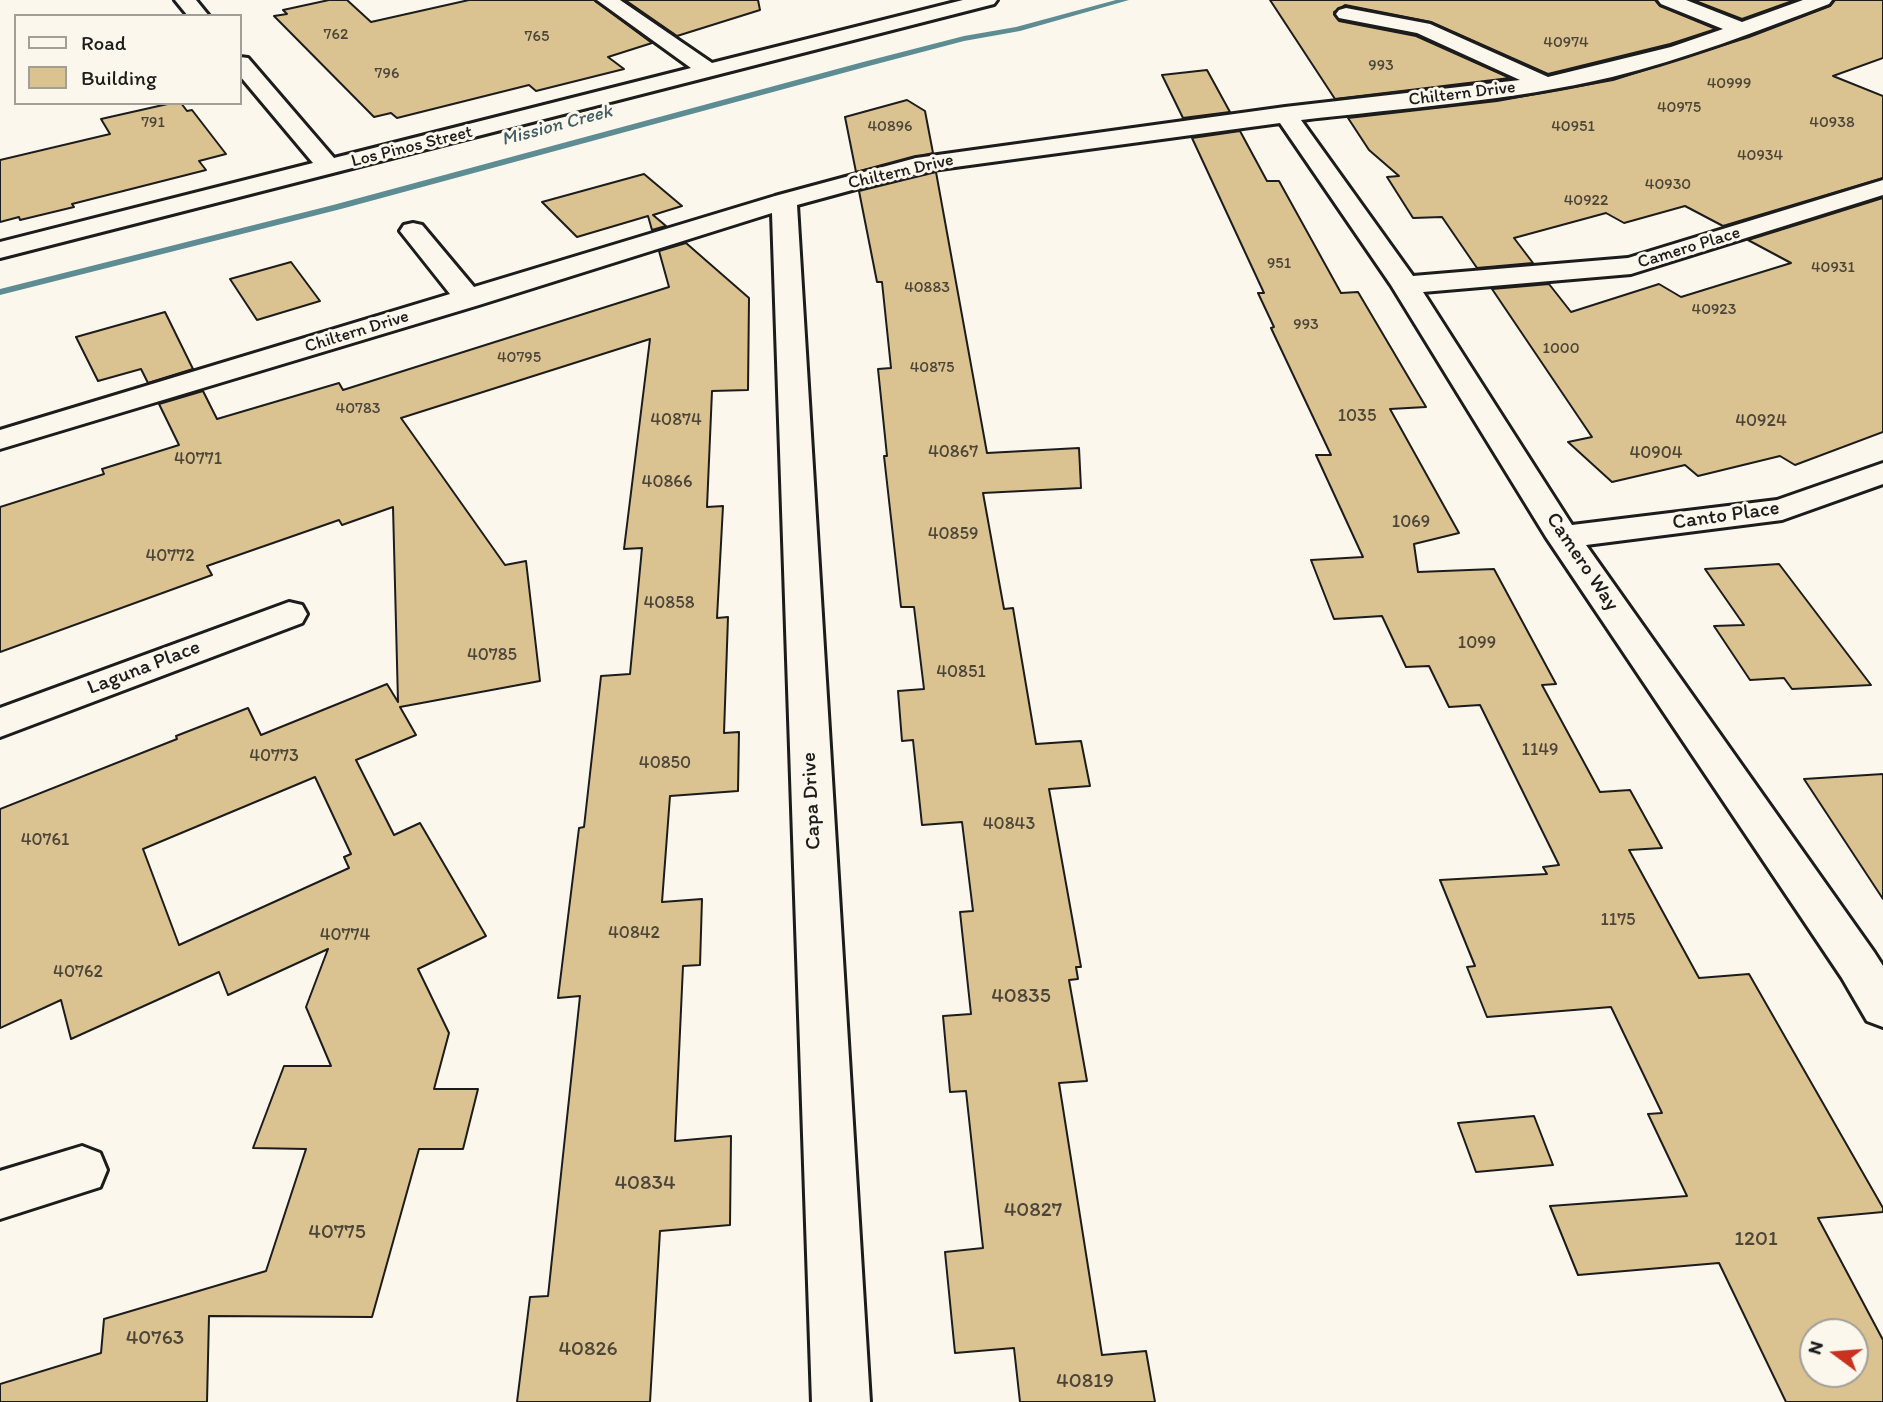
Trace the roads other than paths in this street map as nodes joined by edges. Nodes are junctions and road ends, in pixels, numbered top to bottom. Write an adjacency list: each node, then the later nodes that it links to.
1 (185, 0): 6 (street)
2 (607, 0): 10 (street)
3 (986, 0): 10 (street, Los Pinos Street)
4 (1668, 0): 8 (street)
5 (1822, 0): 8 (street, Chiltern Drive)
6 (197, 14)
7 (1346, 14): 11 (street)
8 (1742, 29): 11 (street, Chiltern Drive)
9 (242, 65): 13 (street)
10 (709, 71): 13 (street, Los Pinos Street)
11 (1546, 84): 12 (street, Chiltern Drive)
12 (1285, 114): 15 (street, Chiltern Drive); 18 (street, Camero Way)
13 (330, 168): 17 (street, Los Pinos Street)
14 (1883, 187): 18 (street, Camero Place)
15 (784, 201): 19 (street, Chiltern Drive); 29 (street, Capa Drive)
16 (413, 231): 19 (street)
17 (0, 250)
18 (1405, 285): 22 (street, Camero Way)
19 (469, 299): 20 (street, Chiltern Drive)
20 (0, 440)
21 (1883, 473): 22 (street, Canto Place)
22 (1563, 537): 25 (street, Camero Way)
23 (289, 614): 24 (street, Laguna Place)
24 (0, 723)
25 (1870, 963): 26 (street, Camero Way)
26 (1883, 1007)
27 (82, 1170): 28 (street)
28 (0, 1195)
29 (841, 1402)

